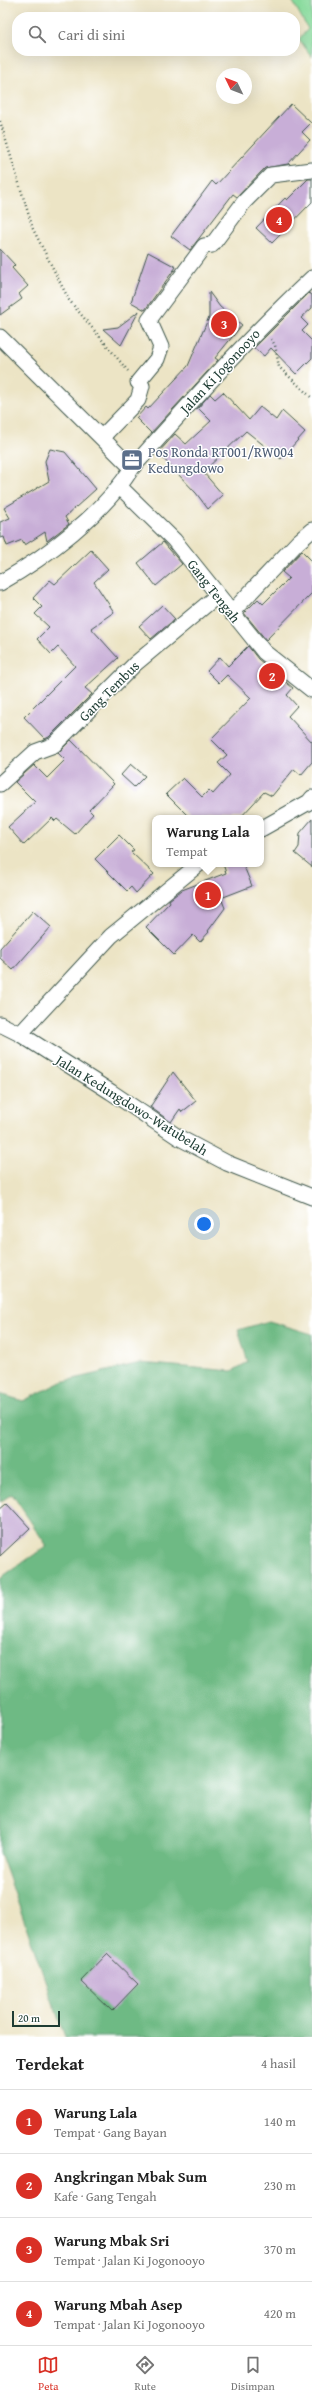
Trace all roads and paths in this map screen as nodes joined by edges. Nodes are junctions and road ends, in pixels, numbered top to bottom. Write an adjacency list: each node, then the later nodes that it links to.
1 (0, 121): 6 (path)
2 (312, 170): 6 (street)
3 (312, 278): 4 (street, Jalan Ki Jogonooyo)
4 (261, 326): 7 (path); 9 (street, Jalan Ki Jogonooyo)
5 (0, 337): 8 (street)
6 (138, 382): 8 (street)
7 (312, 398)
8 (102, 437): 9 (street)
9 (132, 468): 10 (street, Jalan Ki Jogonooyo)
10 (120, 487): 12 (street, Jalan Ki Jogonooyo); 13 (street, Gang Tengah)
11 (312, 530): 14 (street)
12 (0, 583)
13 (218, 595): 14 (street, Gang Tengah); 16 (street, Gang Tembus)
14 (231, 613): 15 (street, Gang Tengah)
15 (312, 690)
16 (0, 784)
17 (311, 801): 18 (street)
18 (264, 827)
19 (195, 867): 21 (street)
20 (0, 1024): 21 (street, Jalan Kedungdowo-Watubelah)
21 (20, 1034): 22 (street, Jalan Kedungdowo-Watubelah)
22 (312, 1197)

